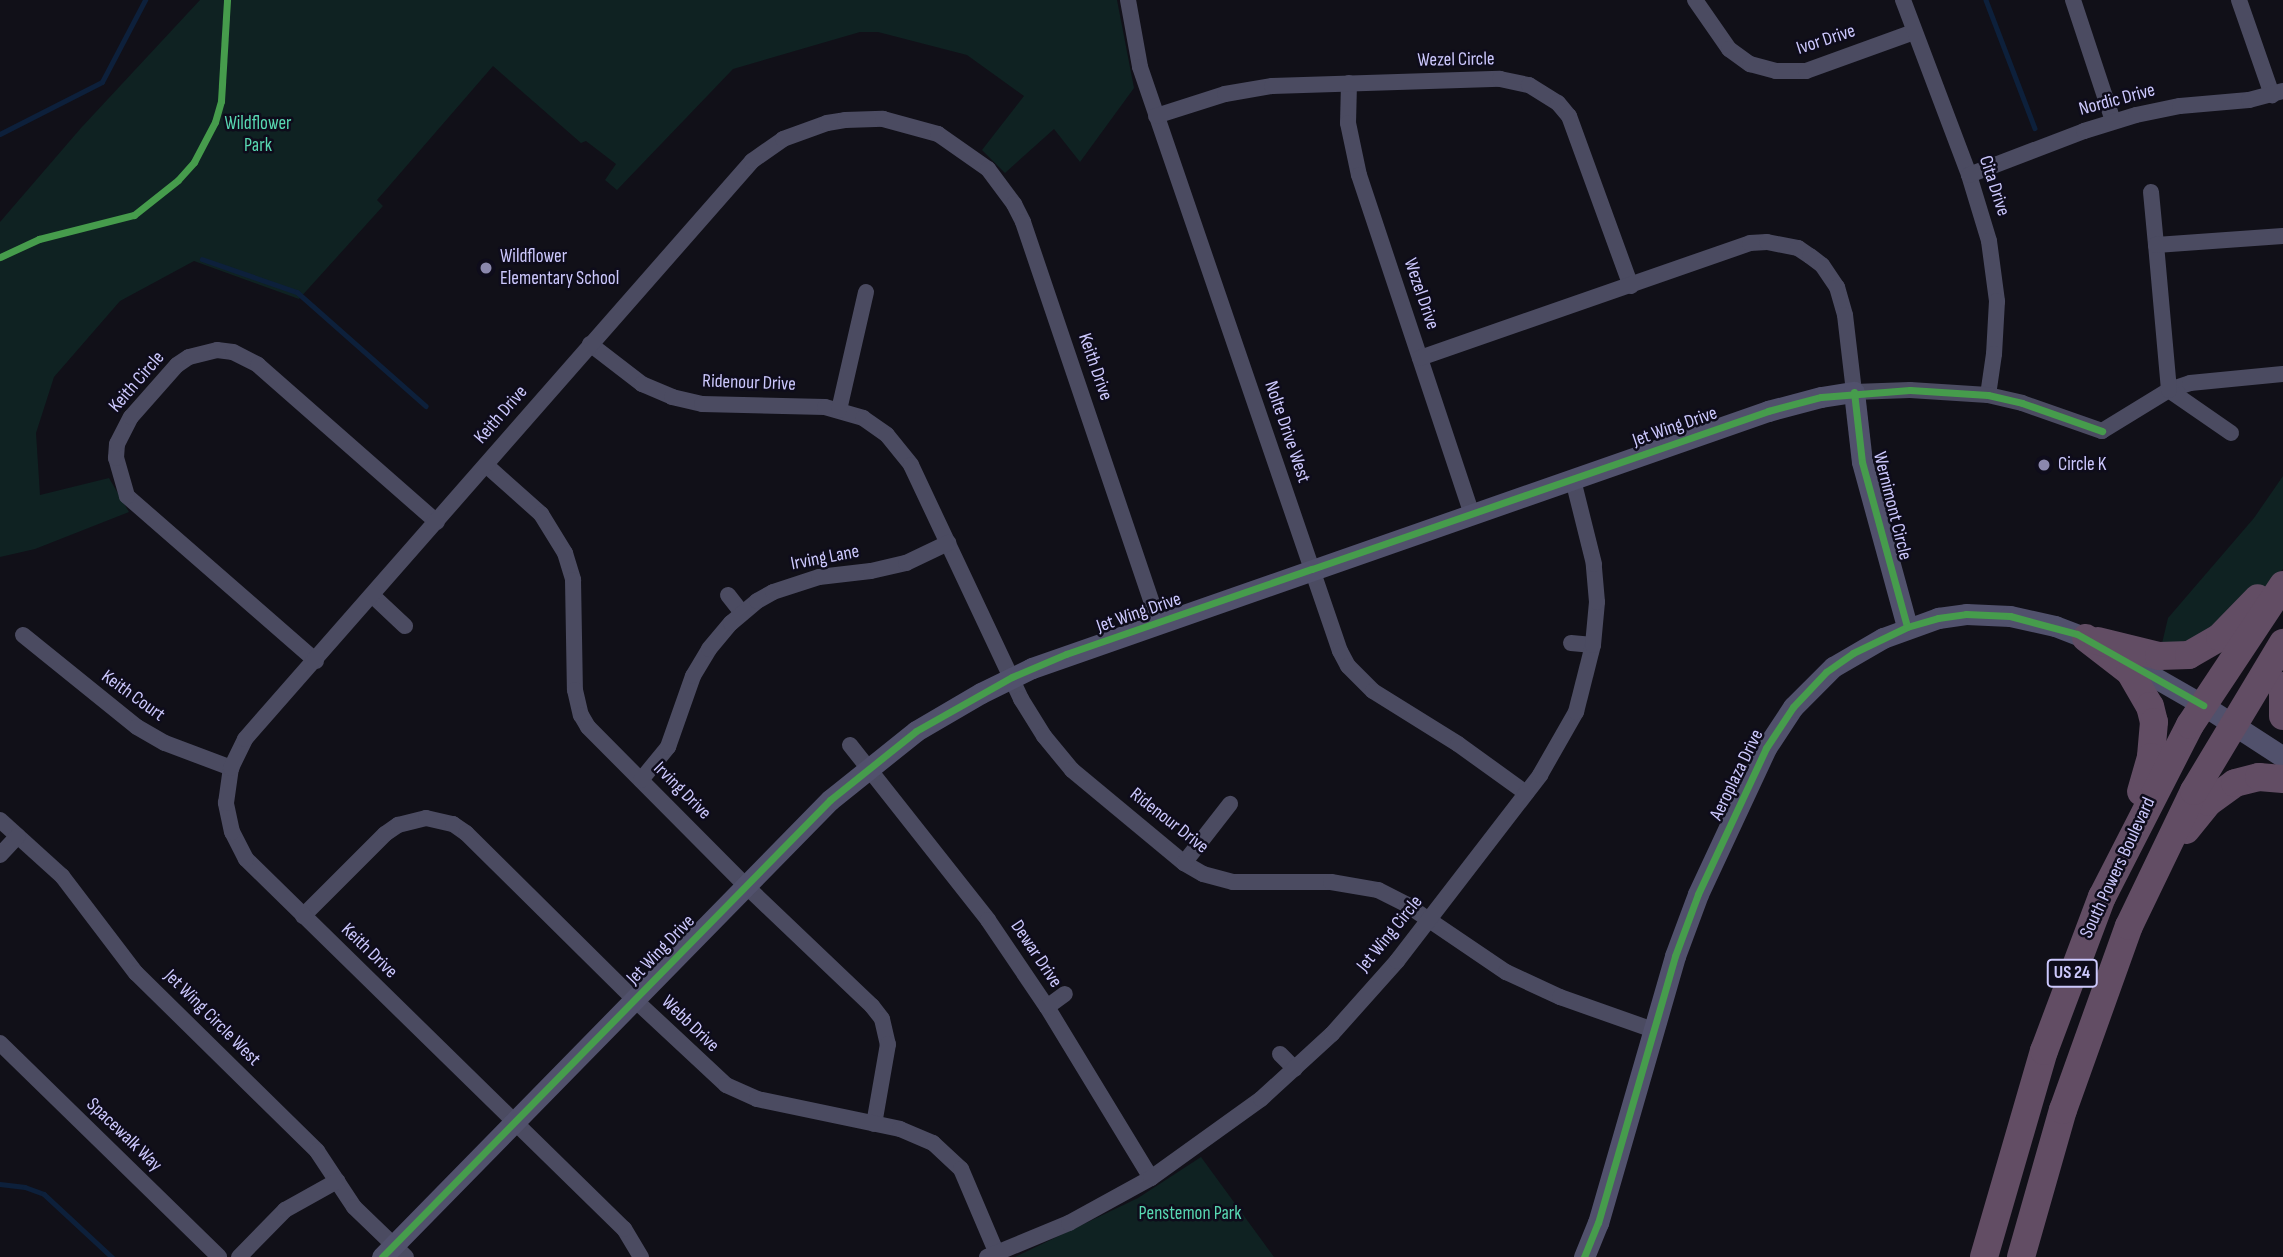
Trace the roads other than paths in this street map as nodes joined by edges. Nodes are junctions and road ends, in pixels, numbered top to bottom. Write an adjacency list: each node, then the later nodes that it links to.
1 (1128, 0): 9 (street, Nolte Drive West)
2 (1695, 0): 6 (street, Ivor Drive)
3 (1903, 0): 6 (street, Cita Drive)
4 (2073, 0): 10 (street)
5 (2239, 0): 8 (street)
6 (1914, 33): 11 (street, Cita Drive)
7 (1349, 83): 9 (street, Wezel Circle); 15 (street, Wezel Circle); 18 (street, Wezel Drive)
8 (2277, 93): 10 (street, Nordic Drive)
9 (1156, 116): 30 (street, Nolte Drive West)
10 (2113, 121): 11 (street, Nordic Drive)
11 (1969, 175): 22 (street, Cita Drive)
12 (2151, 191): 14 (street)
13 (2283, 236): 14 (street)
14 (2156, 245): 20 (street)
15 (1631, 286): 18 (street, Wernimont Circle); 21 (street, Wernimont Circle)
16 (866, 292): 23 (street)
17 (590, 344): 23 (street, Ridenour Drive); 25 (street, Keith Drive); 36 (street, Keith Drive)
18 (1420, 358): 27 (street, Wezel Drive)
19 (2283, 374): 20 (street)
20 (2169, 390): 22 (street, Jet Wing Drive); 24 (street)
21 (1854, 392): 22 (street, Jet Wing Drive); 26 (main road, Jet Wing Drive); 38 (main road, Wernimont Circle)
22 (1988, 395)
23 (839, 410): 29 (street, Ridenour Drive)
24 (2231, 433)
25 (485, 465): 28 (street, Keith Drive); 55 (street, Irving Drive)
26 (1573, 480): 27 (main road, Jet Wing Drive); 43 (street, Jet Wing Circle)
27 (1472, 514): 30 (main road, Jet Wing Drive)
28 (438, 522): 34 (street, Keith Drive); 44 (street, Keith Circle)
29 (948, 543): 35 (street, Irving Lane); 45 (street, Ridenour Drive)
30 (1312, 569): 36 (main road, Jet Wing Drive); 56 (street, Nolte Drive West)
31 (2283, 570): 40 (highway)
32 (2283, 585): 47 (highway, South Powers Boulevard / US 24)
33 (728, 595): 35 (street)
34 (373, 596): 37 (street); 44 (street, Keith Drive)
35 (743, 613): 55 (street, Irving Lane)
36 (1160, 623): 45 (main road, Jet Wing Drive)
37 (405, 626)
38 (1907, 627): 40 (main road, Aeroplaza Drive); 70 (main road, Aeroplaza Drive)
39 (23, 635): 53 (street, Keith Court)
40 (2086, 638): 47 (main road, Aeroplaza Drive); 63 (highway)
41 (1571, 643): 43 (street)
42 (2283, 643): 49 (highway, South Powers Boulevard / US 24)
43 (1593, 645): 56 (street, Jet Wing Circle)
44 (316, 661): 53 (street, Keith Drive)
45 (1012, 677): 52 (main road, Jet Wing Drive); 61 (street, Ridenour Drive)
46 (2283, 686): 48 (highway)
47 (2203, 705): 49 (main road, Aeroplaza Drive); 63 (highway, South Powers Boulevard / US 24)
48 (2283, 716)
49 (2231, 724): 51 (main road, Aeroplaza Drive); 66 (highway, South Powers Boulevard / US 24)
50 (850, 745): 52 (street, Dewar Drive)
51 (2283, 757)
52 (869, 766): 62 (main road, Jet Wing Drive); 69 (street, Dewar Drive)
53 (230, 768): 64 (street, Keith Drive)
54 (2283, 779): 66 (highway)
55 (641, 780): 62 (street, Irving Drive)
56 (1525, 793): 65 (street, Jet Wing Circle)
57 (1230, 804): 61 (street)
58 (0, 820): 59 (street, Jet Wing Circle West)
59 (18, 836): 60 (street); 77 (street, Jet Wing Circle West)
60 (0, 855)
61 (1184, 863): 65 (street, Ridenour Drive)
62 (745, 885): 68 (main road, Jet Wing Drive); 75 (street, Irving Drive)
63 (2102, 897): 84 (highway, South Powers Boulevard / US 24)
64 (303, 916): 68 (street, Webb Drive); 74 (street, Keith Drive)
65 (1430, 920): 70 (street, Ridenour Drive); 73 (street, Jet Wing Circle)
66 (2129, 926): 85 (highway, South Powers Boulevard / US 24)
67 (1065, 994): 69 (street)
68 (635, 1000): 74 (main road, Jet Wing Drive); 75 (street, Webb Drive)
69 (1047, 1006): 76 (street, Dewar Drive)
70 (1653, 1030): 83 (main road, Aeroplaza Drive)
71 (0, 1043): 80 (street, Spacewalk Way)
72 (1280, 1054): 73 (street)
73 (1295, 1069): 76 (street, Jet Wing Circle)
74 (513, 1122): 78 (main road, Jet Wing Drive); 82 (street, Keith Drive)
75 (874, 1124): 79 (street, Webb Drive)
76 (1151, 1178): 79 (street, Jet Wing Circle)
77 (337, 1181): 78 (street, Jet Wing Circle West); 81 (street)
78 (394, 1253)
79 (992, 1255)
80 (219, 1257)
81 (239, 1257)
82 (641, 1257)
83 (1584, 1257)
84 (1984, 1257)
85 (2021, 1257)

